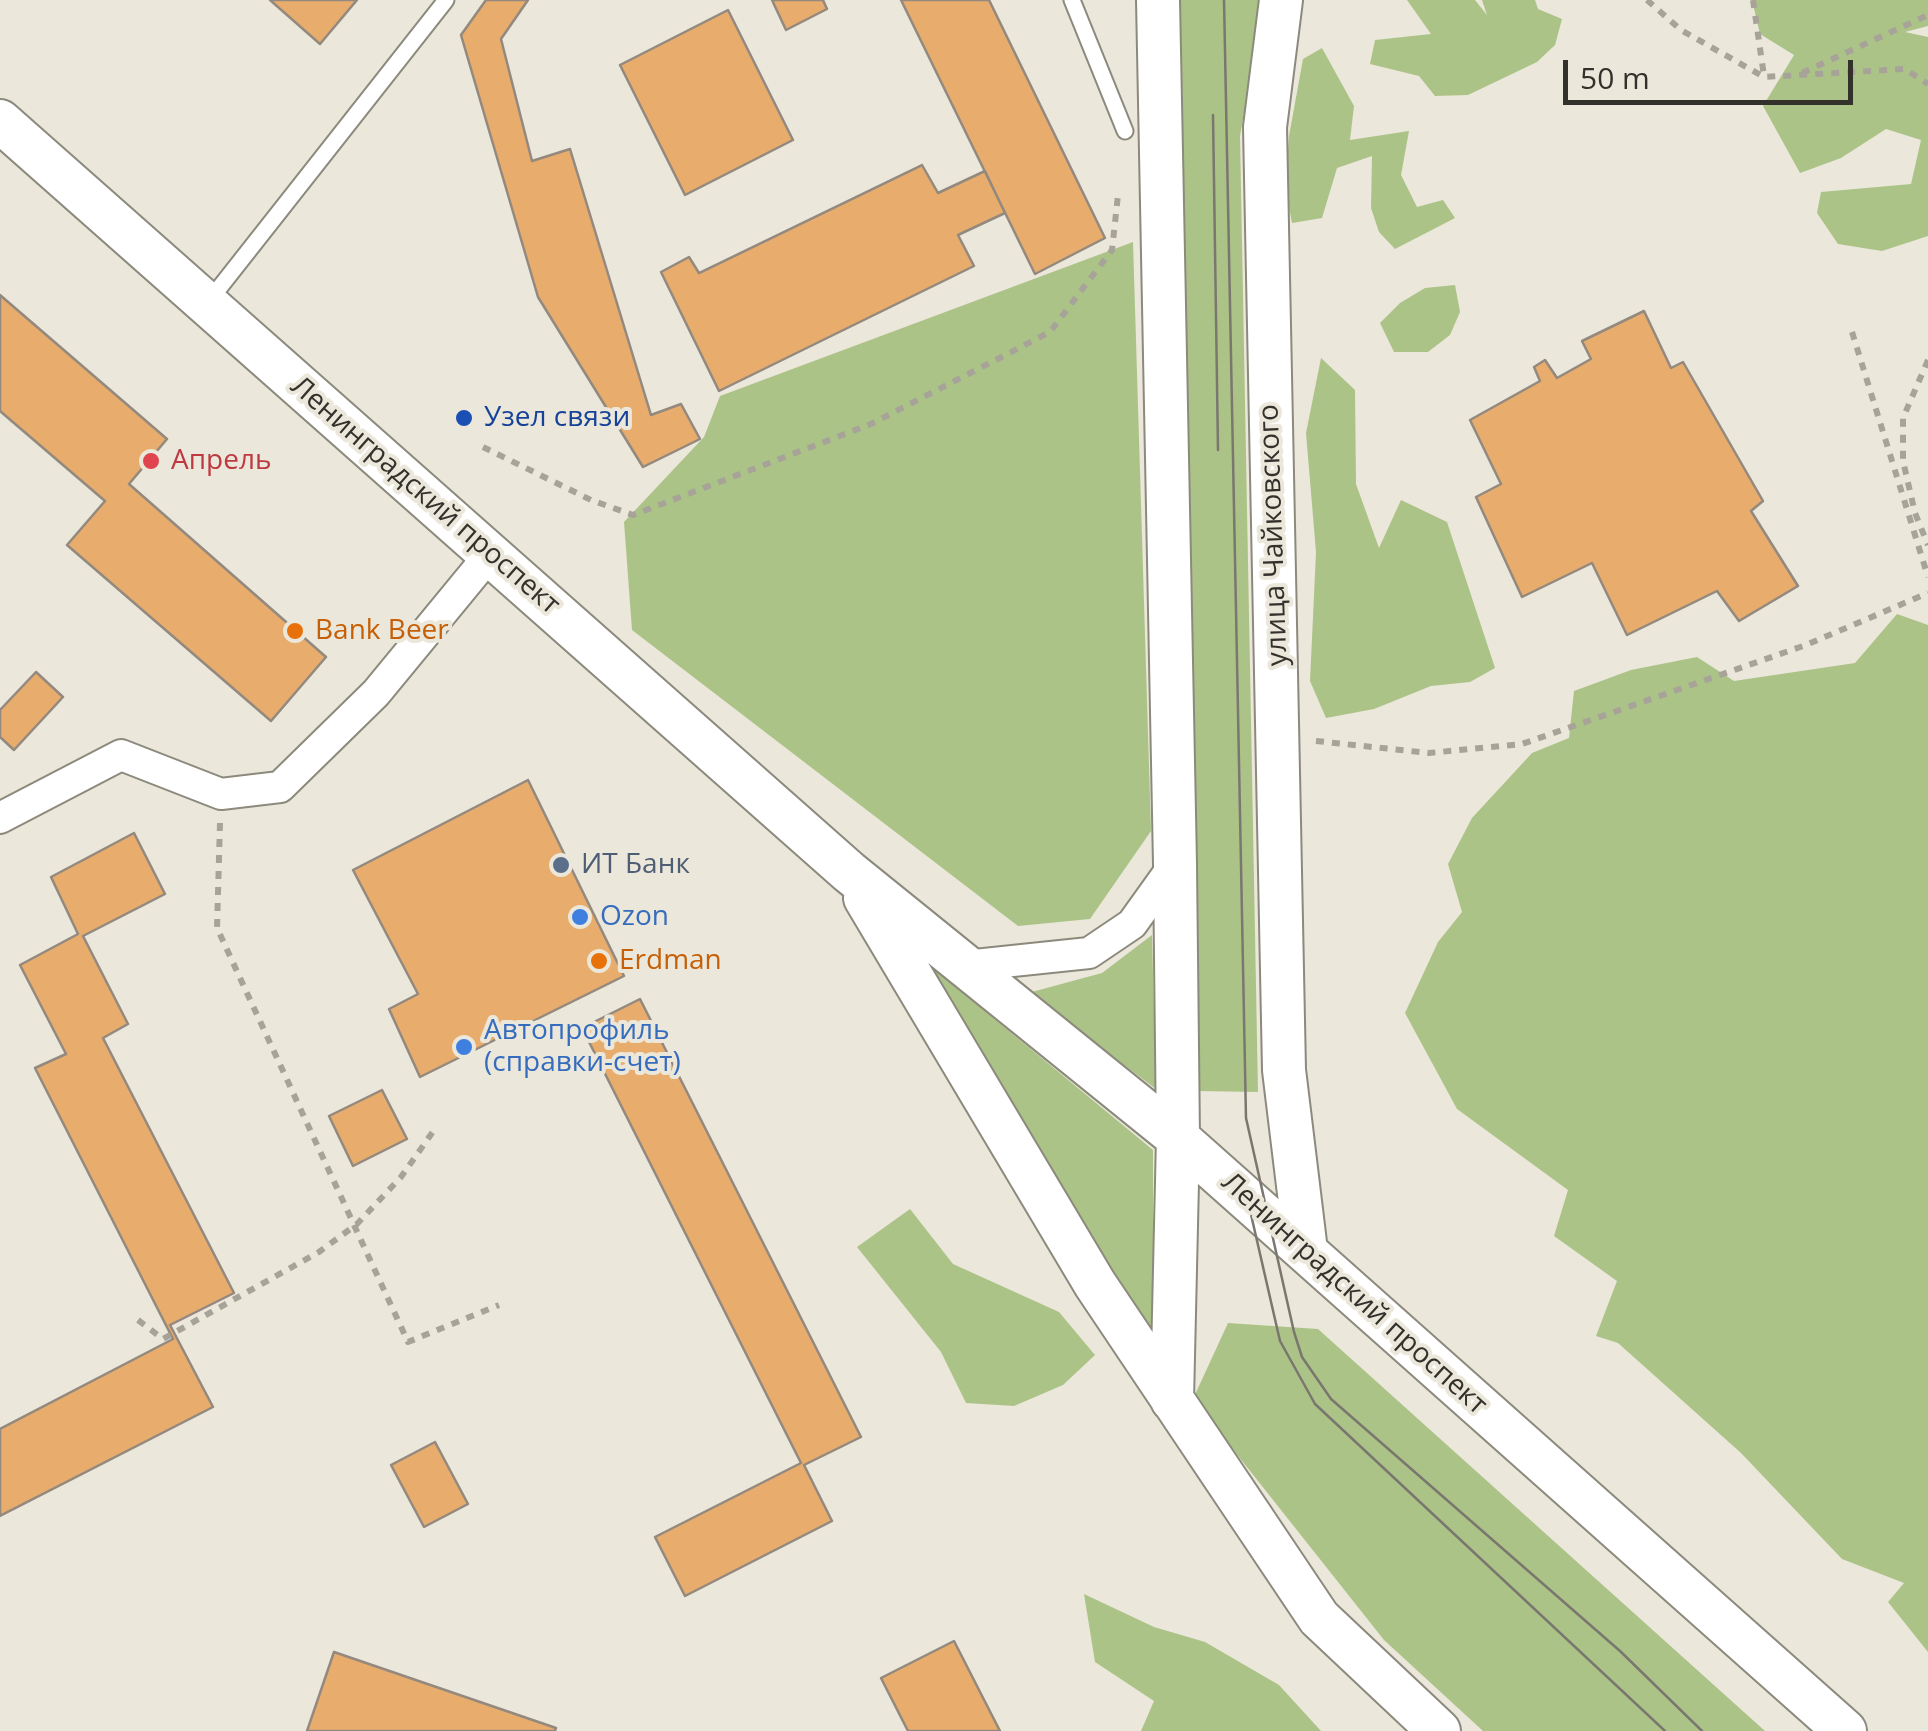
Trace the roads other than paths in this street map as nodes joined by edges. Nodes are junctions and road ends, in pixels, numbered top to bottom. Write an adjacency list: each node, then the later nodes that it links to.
1 (446, 0): 7 (lane)
2 (1072, 0): 6 (lane)
3 (1158, 0): 10 (main road)
4 (1281, 0): 14 (main road, улица Чайковского)
5 (0, 120): 7 (main road, Ленинградский проспект)
6 (1125, 131)
7 (206, 304): 8 (main road, Ленинградский проспект)
8 (492, 552): 9 (street); 11 (main road, Ленинградский проспект)
9 (0, 818)
10 (1175, 864): 12 (street); 13 (main road)
11 (850, 872): 12 (main road, Ленинградский проспект); 15 (main road, Ленинградский проспект)
12 (966, 966): 13 (main road, Ленинградский проспект)
13 (1178, 1138): 14 (main road, Ленинградский проспект); 15 (main road)
14 (1306, 1252): 17 (main road, Ленинградский проспект)
15 (1172, 1400): 16 (main road, Ленинградский проспект)
16 (1439, 1731)
17 (1846, 1731)

